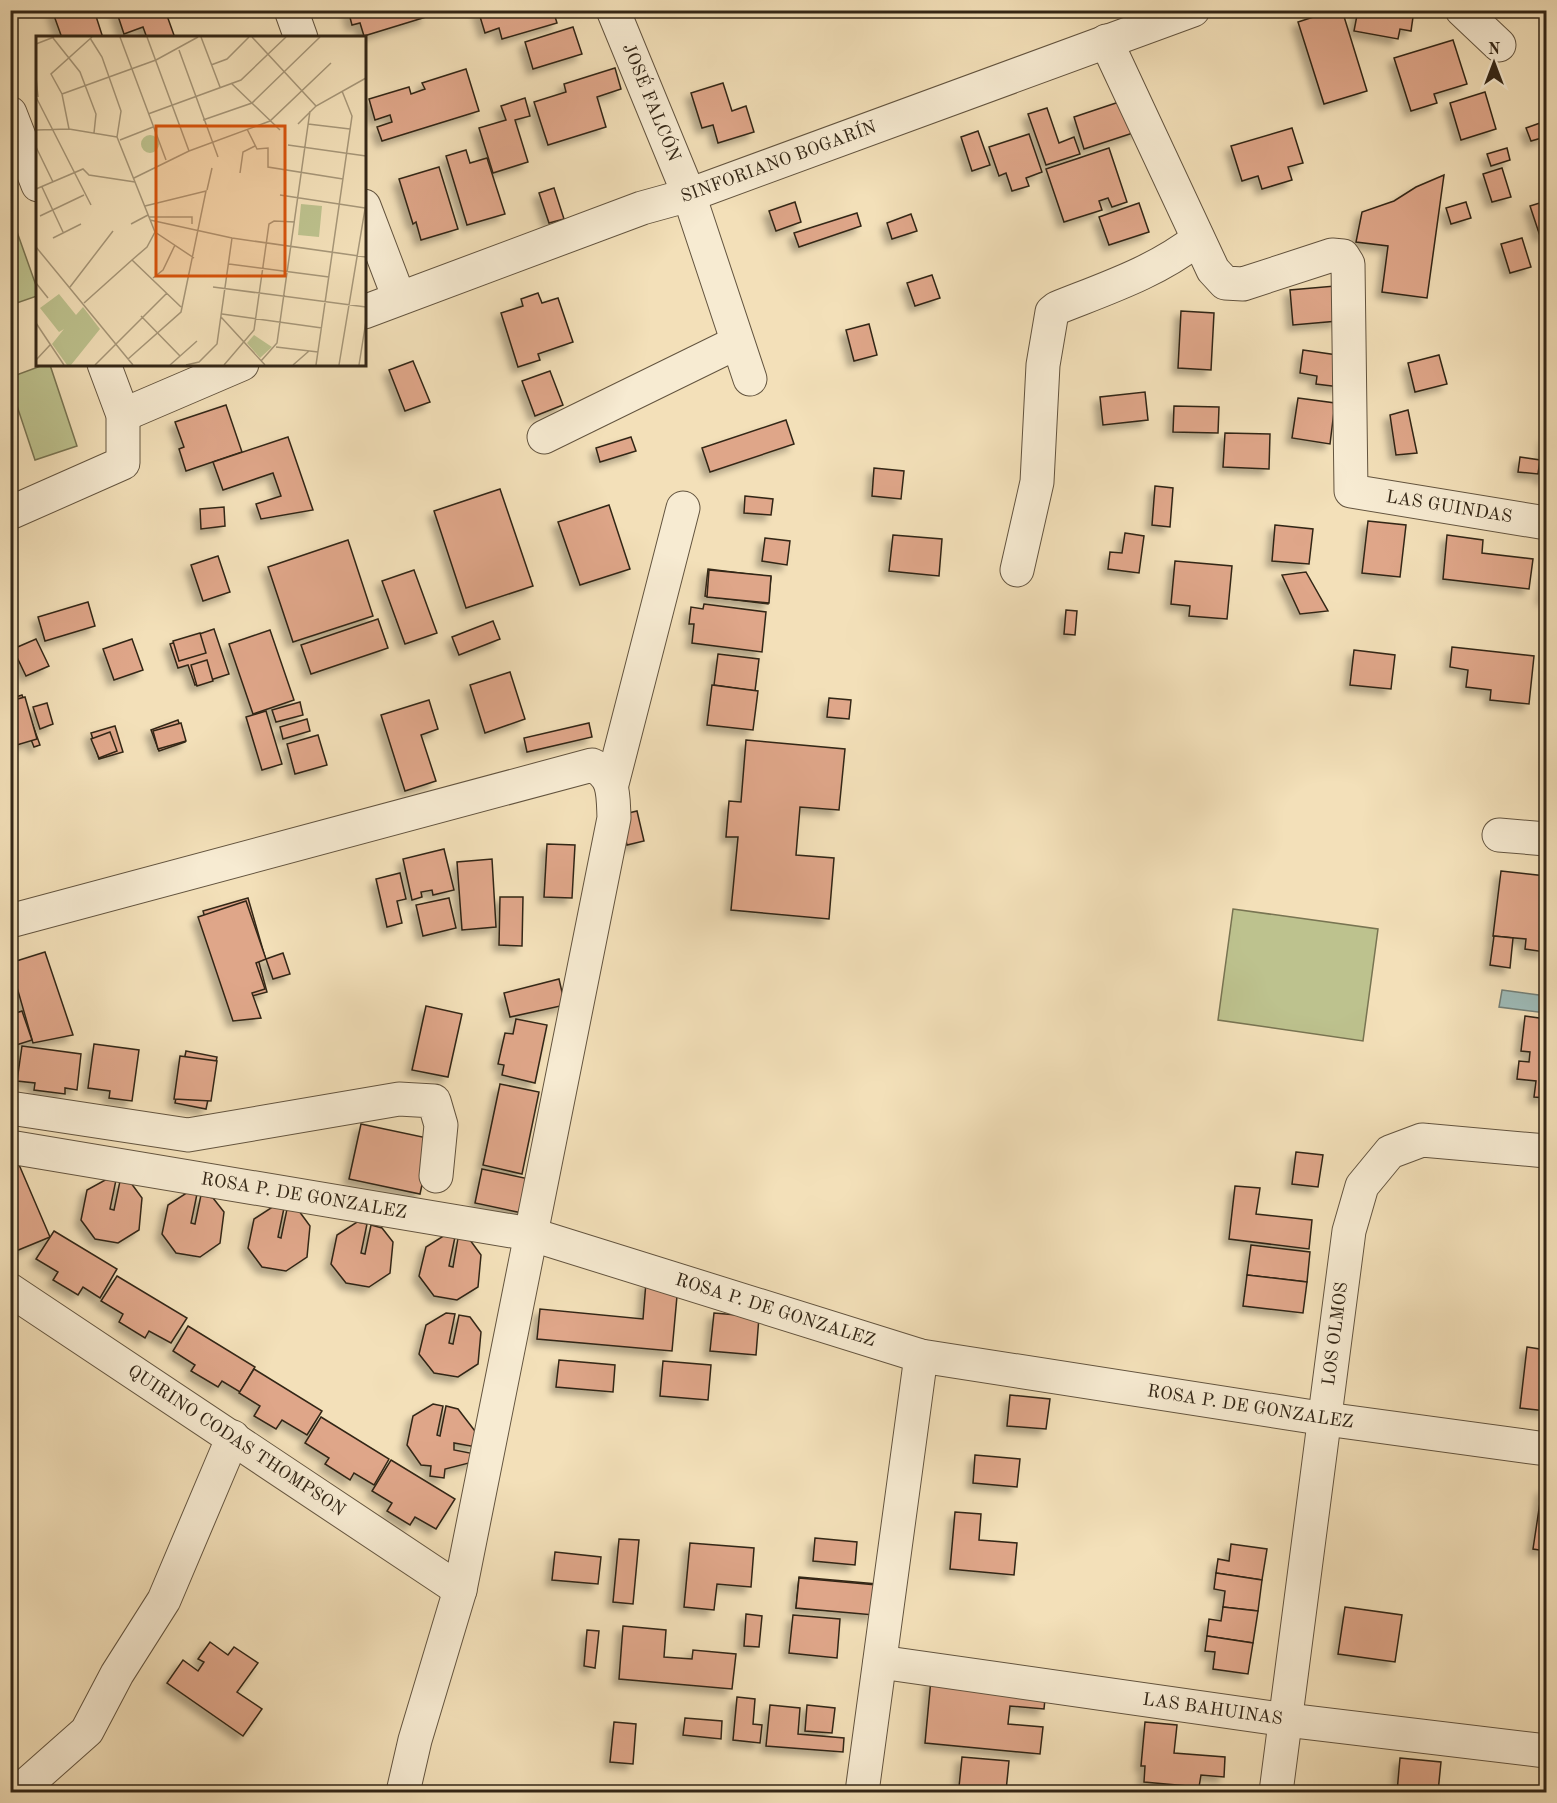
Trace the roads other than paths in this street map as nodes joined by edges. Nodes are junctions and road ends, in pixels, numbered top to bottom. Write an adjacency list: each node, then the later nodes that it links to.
1 (291, 10): 5 (street)
2 (613, 10): 10 (street, JOSÉ FALCÓN)
3 (1193, 10): 6 (street, SINFORIANO BOGARÍN)
4 (1462, 10): 7 (street)
5 (301, 36)
6 (1107, 41): 10 (street, SINFORIANO BOGARÍN); 12 (street)
7 (1499, 45)
8 (10, 113): 9 (street)
9 (36, 180)
10 (689, 195): 13 (street, SINFORIANO BOGARÍN); 15 (street, JOSÉ FALCÓN)
11 (366, 211): 13 (street)
12 (1198, 239): 23 (street, LAS GUINDAS); 24 (street)
13 (399, 298): 14 (street, SINFORIANO BOGARÍN)
14 (366, 311)
15 (736, 343): 18 (street, JOSÉ FALCÓN); 20 (street)
16 (105, 366): 19 (street)
17 (237, 366): 19 (street)
18 (750, 379)
19 (123, 415): 22 (street)
20 (544, 437)
21 (684, 508): 25 (street)
22 (10, 513)
23 (1546, 523)
24 (1017, 570)
25 (612, 784): 28 (street); 33 (street)
26 (1499, 835): 27 (street)
27 (1546, 839)
28 (10, 921)
29 (10, 1108): 32 (street)
30 (10, 1147): 33 (street, ROSA P. DE GONZALEZ)
31 (1546, 1151): 36 (street, LOS OLMOS)
32 (436, 1176)
33 (530, 1234): 35 (street, ROSA P. DE GONZALEZ); 39 (street)
34 (10, 1290): 37 (street, QUIRINO CODAS THOMPSON)
35 (921, 1356): 36 (street, ROSA P. DE GONZALEZ); 40 (street)
36 (1326, 1419): 38 (street, ROSA P. DE GONZALEZ); 41 (street, LOS OLMOS)
37 (233, 1437): 39 (street, QUIRINO CODAS THOMPSON); 43 (street)
38 (1546, 1449)
39 (460, 1590): 44 (street)
40 (880, 1662): 41 (street, LAS BAHUINAS); 45 (street)
41 (1287, 1720): 42 (street, LAS BAHUINAS); 46 (street, LOS OLMOS)
42 (1546, 1751)
43 (18, 1792)
44 (403, 1792)
45 (862, 1792)
46 (1276, 1792)

